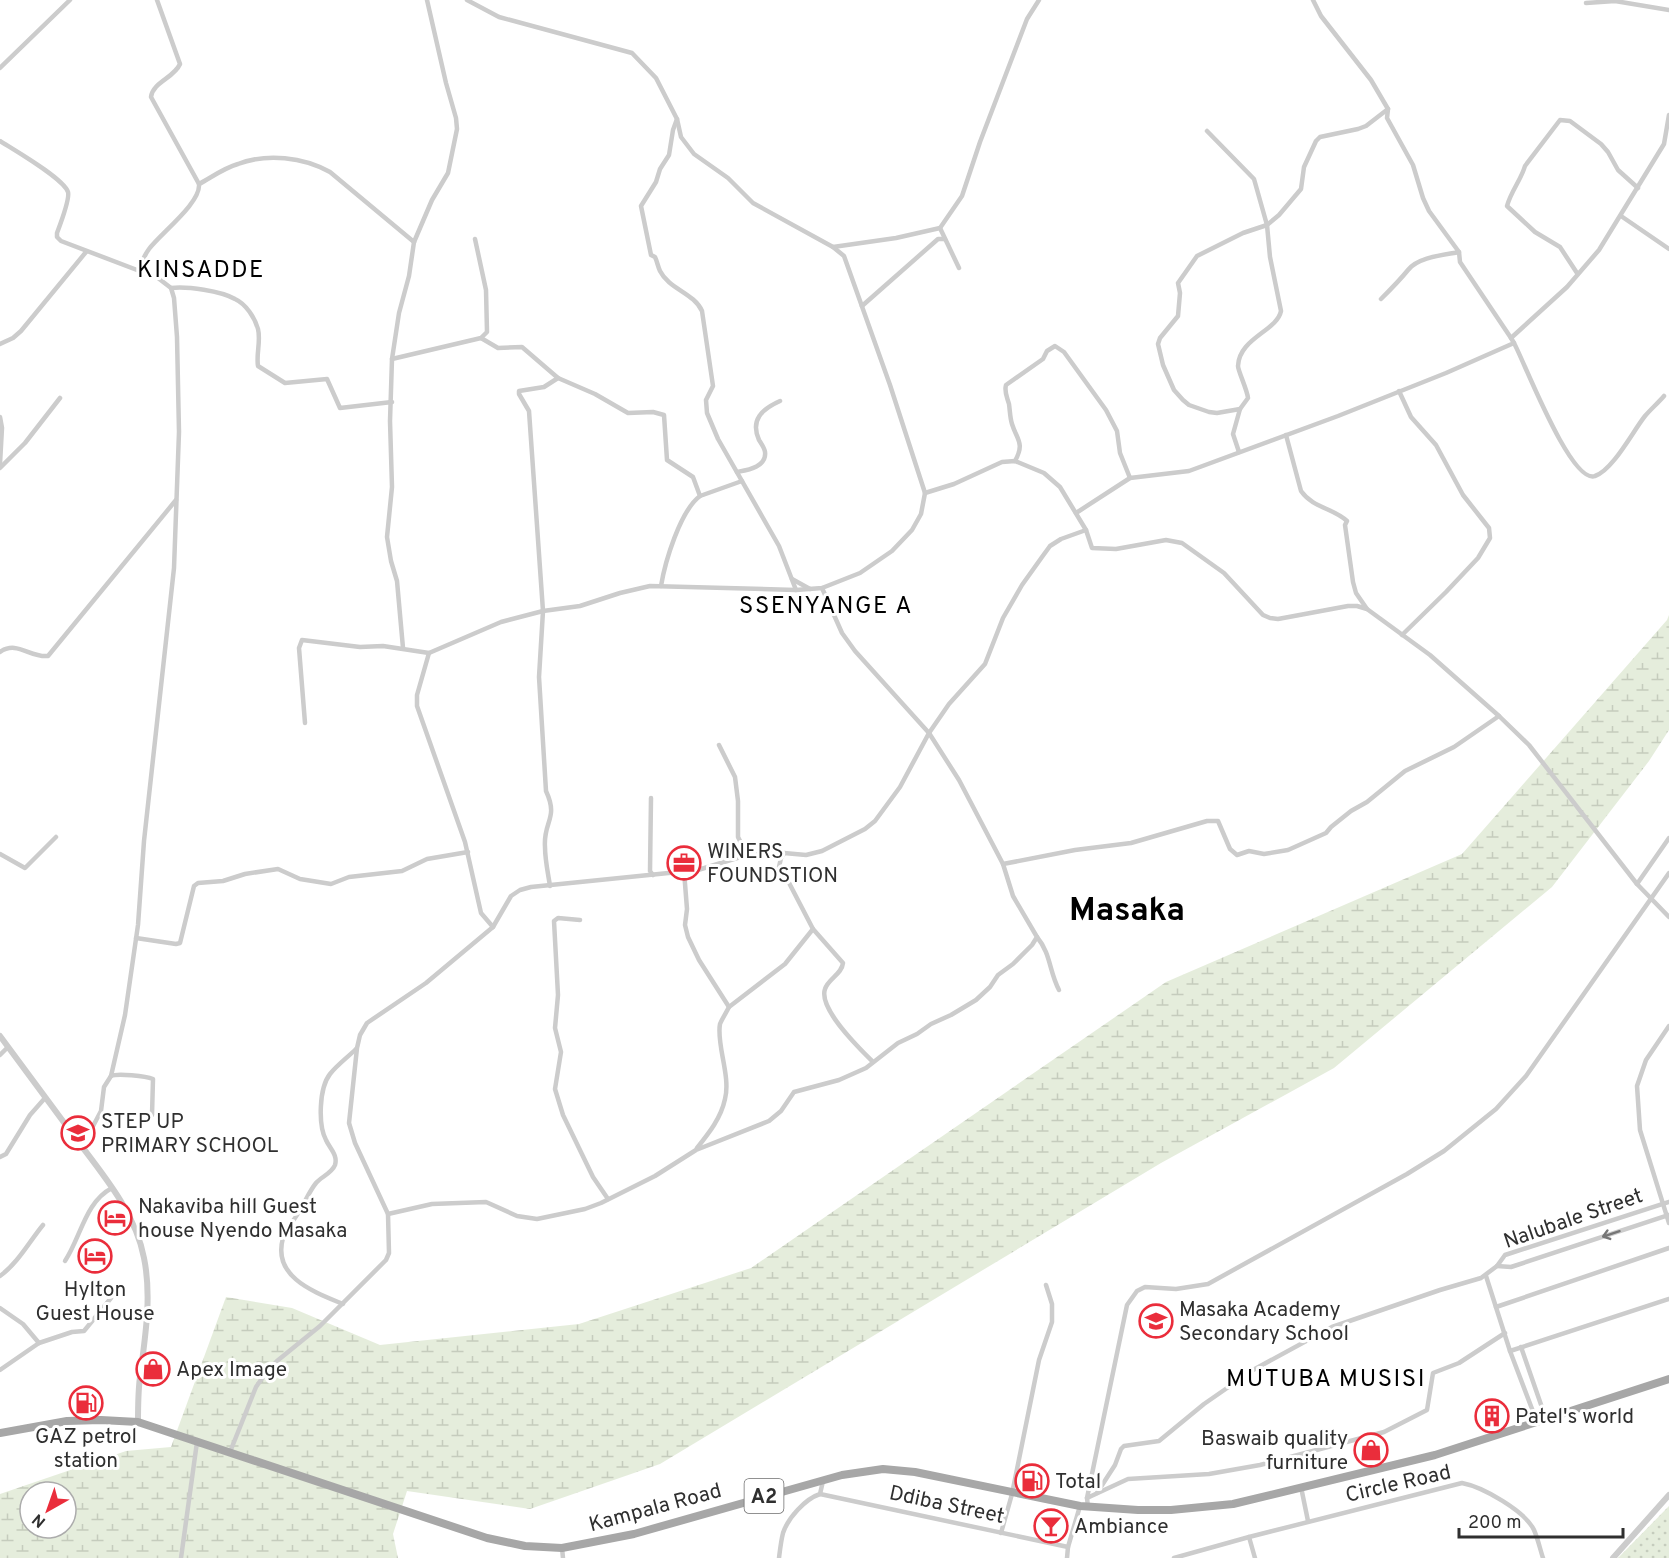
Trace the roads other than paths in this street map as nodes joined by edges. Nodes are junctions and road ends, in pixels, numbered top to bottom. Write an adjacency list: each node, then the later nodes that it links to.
1 (70, 0): 9 (street)
2 (157, 0): 15 (street)
3 (427, 0): 22 (street)
4 (467, 0): 12 (street)
5 (1039, 0): 19 (street)
6 (1313, 0): 10 (street)
7 (1586, 3): 8 (street)
8 (1669, 10)
9 (0, 68)
10 (1388, 109): 18 (street); 26 (street)
11 (1669, 115): 16 (street)
12 (677, 119): 23 (street); 49 (street)
13 (1208, 131): 18 (street)
14 (0, 141): 25 (street)
15 (199, 184): 22 (street); 28 (street)
16 (1638, 188): 17 (street); 29 (street)
17 (1621, 216): 24 (street); 29 (street)
18 (1267, 225): 43 (street); 43 (street)
19 (940, 228): 21 (street); 23 (street)
20 (475, 239): 33 (street)
21 (945, 239): 27 (street); 32 (street)
22 (414, 242): 36 (street)
23 (833, 247): 32 (street)
24 (1669, 249)
25 (86, 252): 28 (street); 35 (street)
26 (1459, 252): 31 (street); 34 (street)
27 (958, 268)
28 (139, 270): 30 (street)
29 (1577, 273): 34 (street)
30 (171, 288): 42 (street); 54 (street)
31 (1381, 299)
32 (862, 306): 52 (street)
33 (481, 338): 36 (street); 37 (street)
34 (1512, 340): 38 (street); 39 (street)
35 (0, 344)
36 (392, 359): 42 (street)
37 (558, 378): 53 (street); 63 (street)
38 (1399, 391): 45 (street); 64 (street)
39 (1664, 396)
40 (60, 398): 48 (street)
41 (780, 401): 49 (street)
42 (392, 402): 65 (street)
43 (1240, 409): 46 (street)
44 (0, 417): 48 (street)
45 (1286, 435): 46 (street); 62 (street)
46 (1239, 452): 50 (street)
47 (1015, 461): 50 (street); 52 (street); 55 (street)
48 (0, 466)
49 (737, 472): 51 (street)
50 (1130, 478): 55 (street)
51 (742, 481): 53 (street); 57 (street)
52 (926, 493): 59 (street)
53 (700, 496): 58 (street)
54 (176, 500): 66 (street); 91 (street)
55 (1076, 513): 56 (street)
56 (1086, 530): 62 (street); 70 (street)
57 (792, 579): 60 (street); 61 (street)
58 (661, 586): 61 (street); 63 (street)
59 (822, 588): 60 (street); 70 (street)
60 (810, 589): 61 (street)
61 (796, 590)
62 (1367, 609): 64 (street)
63 (543, 611): 67 (street); 84 (street)
64 (1402, 635): 68 (street)
65 (403, 648): 67 (street); 69 (street)
66 (0, 652)
67 (429, 653): 75 (street)
68 (1499, 716): 79 (street); 83 (street)
69 (305, 723)
70 (929, 733): 76 (street); 79 (street)
71 (719, 745): 78 (street)
72 (651, 798): 82 (street)
73 (56, 837): 77 (street)
74 (1669, 838): 83 (street)
75 (468, 852): 88 (street); 91 (street)
76 (784, 853): 78 (street); 89 (street)
77 (0, 854)
78 (747, 855): 80 (street)
79 (1003, 864): 90 (street)
80 (684, 871): 82 (street); 93 (street)
81 (1669, 873): 85 (street)
82 (654, 875): 84 (street)
83 (1637, 884): 85 (street)
84 (550, 886): 88 (street)
85 (1651, 899): 86 (street); 143 (street)
86 (1669, 917)
87 (580, 920): 107 (street)
88 (493, 927): 97 (street)
89 (813, 930): 93 (street); 99 (street)
90 (1037, 937): 92 (street); 99 (street)
91 (136, 938): 100 (street)
92 (1059, 990)
93 (729, 1008): 104 (street)
94 (1669, 1026): 109 (street)
95 (0, 1036): 96 (street)
96 (8, 1047): 98 (street); 101 (street)
97 (357, 1048): 110 (street); 122 (street)
98 (0, 1054)
99 (873, 1062): 104 (street)
100 (111, 1076): 102 (street); 103 (street)
101 (45, 1098): 103 (street); 105 (street)
102 (152, 1115)
103 (82, 1147): 106 (street)
104 (696, 1150): 107 (street)
105 (0, 1157)
106 (112, 1188): 115 (street); 132 (street)
107 (608, 1199): 110 (street)
108 (1669, 1202): 109 (street, Nalubale Street)
109 (1662, 1204): 111 (street); 116 (street, Nalubale Street)
110 (388, 1214): 122 (street)
111 (1668, 1215): 112 (street); 116 (street, Nalubale Street, one-way to 116)
112 (1669, 1223)
113 (43, 1225): 117 (street)
114 (1669, 1248): 123 (street)
115 (65, 1261)
116 (1497, 1266): 118 (street, Nalubale Street)
117 (0, 1276)
118 (1486, 1276): 123 (street); 139 (street, Nalubale Street)
119 (1046, 1285): 141 (street)
120 (111, 1298): 126 (street)
121 (1669, 1299): 127 (street)
122 (343, 1304): 136 (street)
123 (1496, 1307): 125 (street)
124 (0, 1308): 126 (street)
125 (1505, 1333): 128 (street); 139 (street)
126 (39, 1343): 129 (street)
127 (1521, 1347): 128 (street); 131 (street)
128 (1510, 1351): 133 (street)
129 (0, 1370)
130 (1669, 1379): 131 (main road, A2)
131 (1545, 1419): 133 (main road, A2)
132 (138, 1422): 134 (main road, Kampala Road / A2); 135 (main road, Kampala Road / A2)
133 (1537, 1422): 138 (main road, Kampala Road / A2)
134 (0, 1433)
135 (197, 1442): 136 (main road, Kampala Road / A2); 149 (street)
136 (230, 1452): 148 (main road, Kampala Road / A2)
137 (823, 1480): 140 (street); 141 (main road, Kampala Road / A2); 148 (main road, Kampala Road / A2)
138 (1301, 1487): 143 (main road, Kampala Road / A2); 144 (street)
139 (1097, 1493): 143 (street)
140 (820, 1494): 145 (street, Ddiba Street); 151 (street)
141 (1012, 1494): 143 (main road, Kampala Road / A2); 145 (street)
142 (1669, 1495): 156 (street)
143 (1085, 1504): 147 (street)
144 (1308, 1521): 146 (street, Circle Road); 155 (street, Circle Road)
145 (1001, 1533): 147 (street, Ddiba Street)
146 (1249, 1537): 153 (street, Circle Road); 154 (street)
147 (1068, 1547): 152 (street)
148 (562, 1548): 150 (street)
149 (181, 1558)
150 (563, 1558)
151 (779, 1558)
152 (1067, 1558)
153 (1174, 1558)
154 (1255, 1558)
155 (1543, 1558)
156 (1613, 1558)

